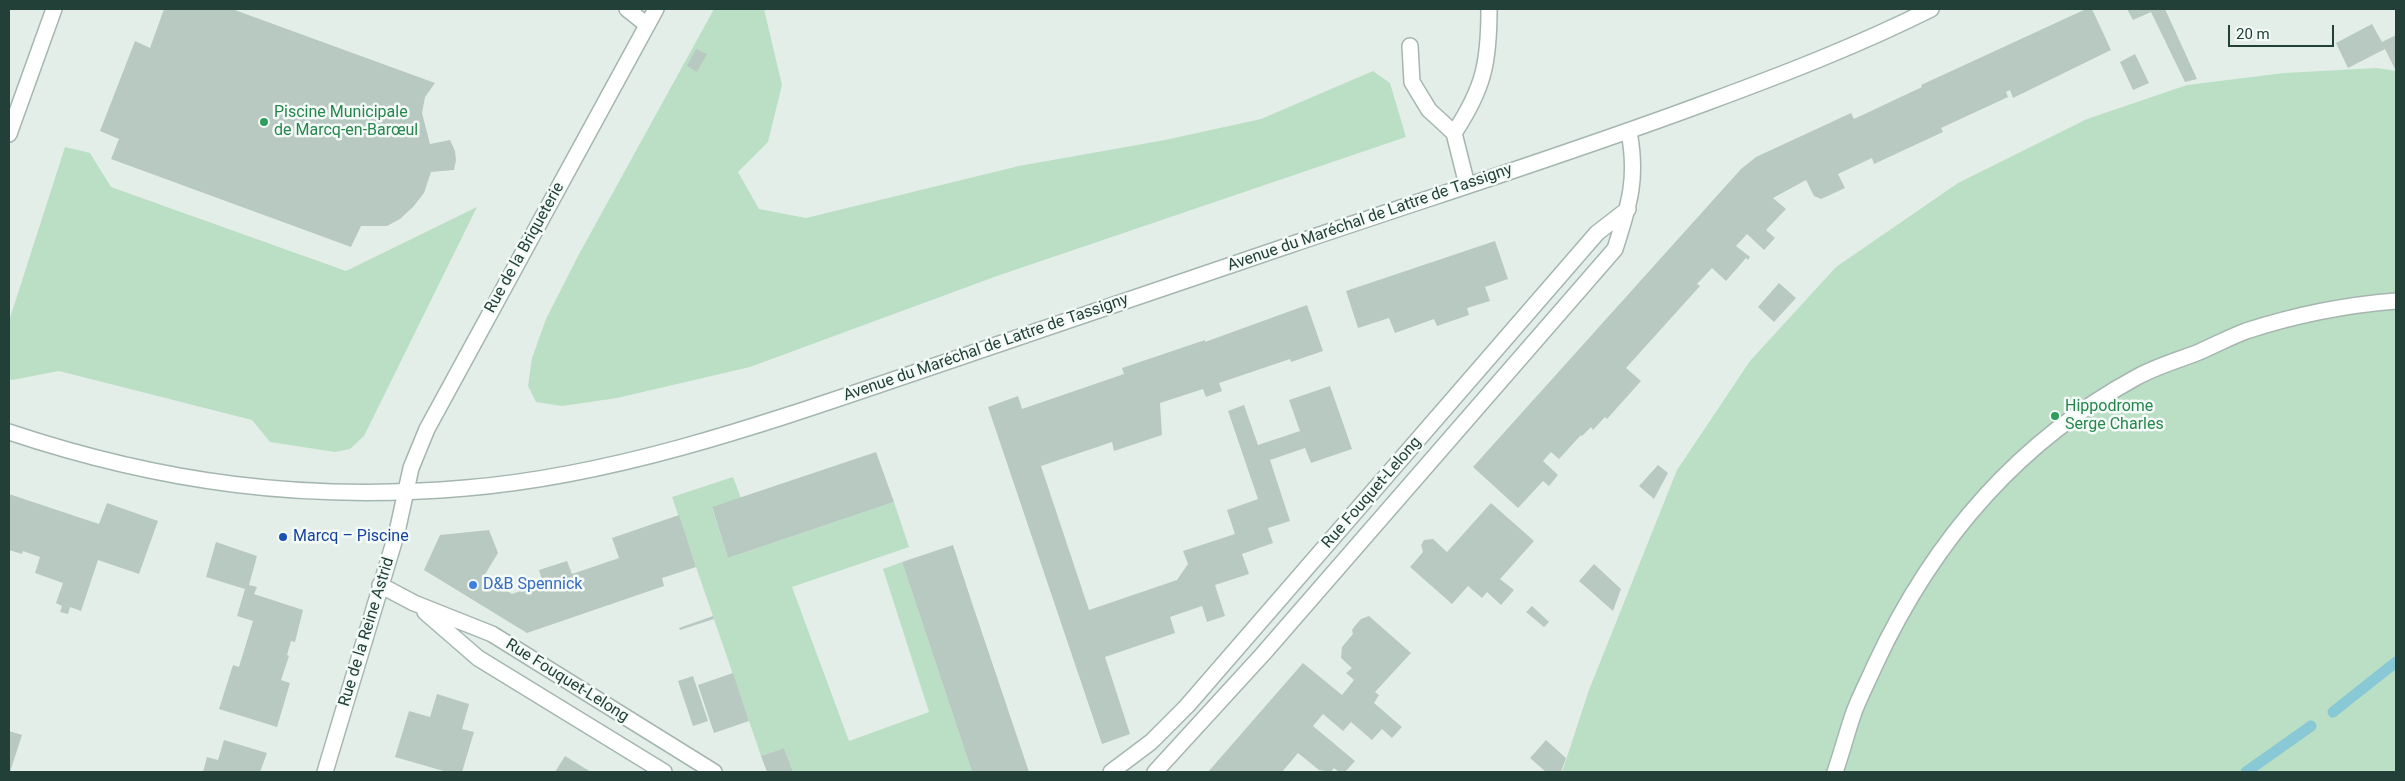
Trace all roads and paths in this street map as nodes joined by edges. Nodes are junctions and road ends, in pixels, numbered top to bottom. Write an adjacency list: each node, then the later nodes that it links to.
1 (54, 9): 10 (street)
2 (627, 9): 6 (street)
3 (656, 9): 6 (street, Rue de la Briqueterie)
4 (1489, 9): 9 (street)
5 (1931, 9): 8 (street, Avenue du Maréchal de Lattre de Tassigny)
6 (647, 24): 15 (street, Rue de la Briqueterie)
7 (1410, 46): 9 (street)
8 (1629, 132): 11 (street, Avenue du Maréchal de Lattre de Tassigny); 12 (street, Rue Fouquet-Lelong)
9 (1454, 133): 11 (street)
10 (9, 134)
11 (1467, 185): 15 (street, Avenue du Maréchal de Lattre de Tassigny)
12 (1628, 209): 21 (street, Rue Fouquet-Lelong); 22 (street, Rue Fouquet-Lelong)
13 (2396, 302): 23 (street)
14 (9, 432): 15 (street, Avenue du Maréchal de Lattre de Tassigny)
15 (405, 492): 16 (street, Rue de la Reine Astrid)
16 (380, 585): 17 (street, Rue Fouquet-Lelong); 18 (street, Rue de la Reine Astrid)
17 (414, 603): 19 (street, Rue Fouquet-Lelong); 20 (street, Rue Fouquet-Lelong)
18 (325, 772)
19 (664, 772)
20 (714, 772)
21 (1110, 772)
22 (1155, 772)
23 (1835, 772)

